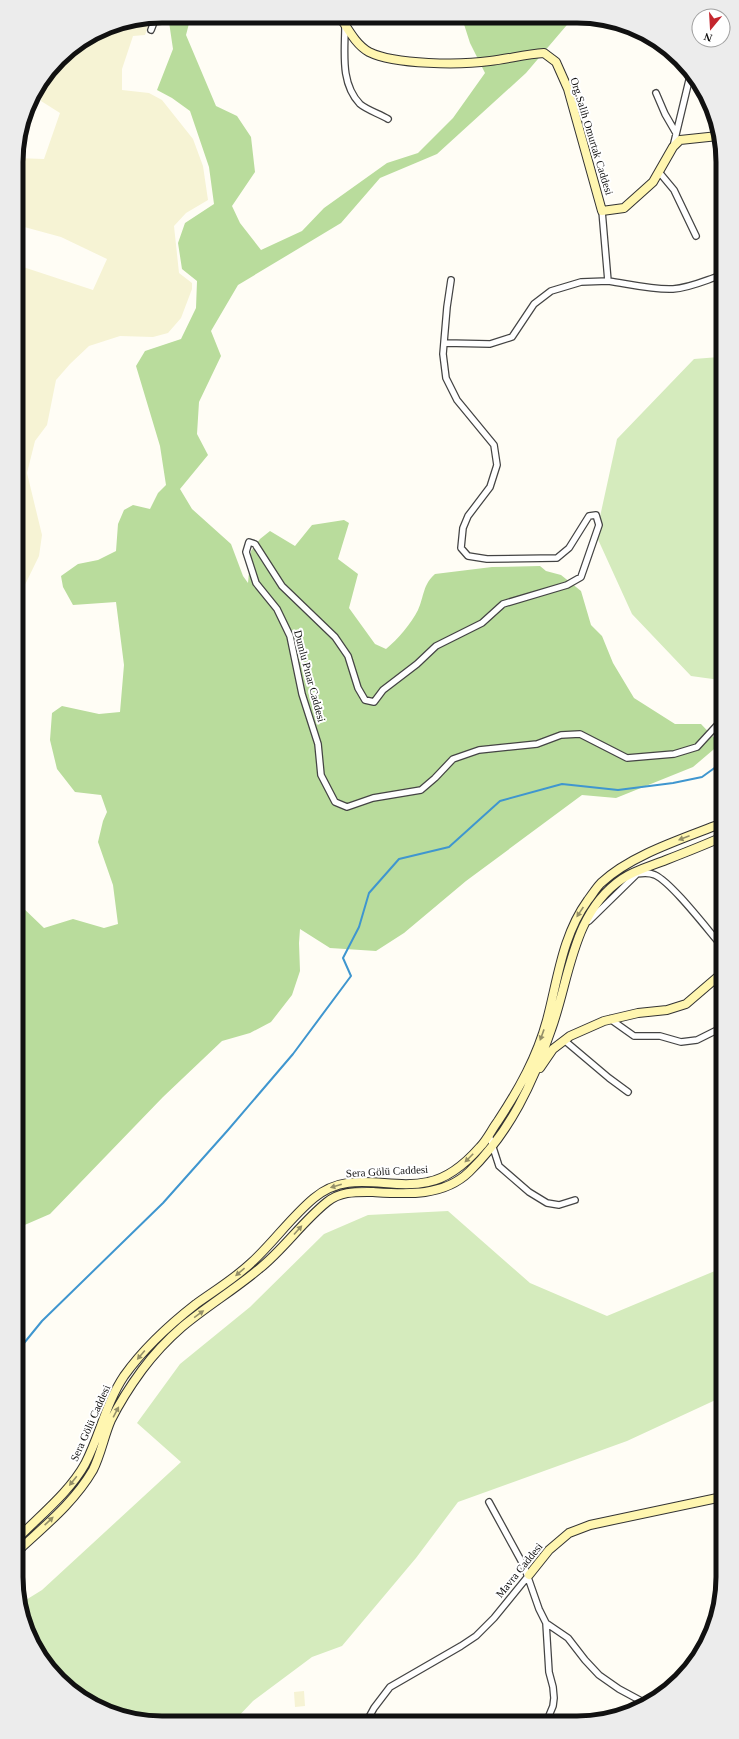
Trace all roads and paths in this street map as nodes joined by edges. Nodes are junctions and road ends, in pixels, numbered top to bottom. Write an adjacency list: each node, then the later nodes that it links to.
1 (154, 23): 3 (street)
2 (345, 25): 6 (street); 11 (main road, Org.Salih Omurtak Caddesi)
3 (151, 30)
4 (689, 80): 7 (street)
5 (656, 93): 7 (street)
6 (388, 119)
7 (676, 133): 9 (street)
8 (713, 136): 9 (main road)
9 (673, 147): 10 (main road, Org.Salih Omurtak Caddesi)
10 (659, 172): 11 (main road, Org.Salih Omurtak Caddesi); 12 (street)
11 (602, 211): 15 (street)
12 (696, 236)
13 (716, 277): 15 (street)
14 (451, 280): 16 (street, Dumlu Pınar Caddesi)
15 (608, 281): 16 (street)
16 (445, 343): 17 (street, Dumlu Pınar Caddesi)
17 (716, 726)
18 (716, 826): 22 (main road, Sera Gölü Caddesi, one-way to 22)
19 (716, 840): 20 (main road, Sera Gölü Caddesi)
20 (582, 927): 21 (street); 22 (street); 27 (main road, Sera Gölü Caddesi)
21 (716, 939)
22 (564, 947): 28 (main road, Sera Gölü Caddesi, one-way to 28)
23 (716, 978): 24 (main road)
24 (610, 1019): 25 (street); 26 (main road)
25 (716, 1030)
26 (564, 1040): 27 (main road); 29 (street)
27 (532, 1080): 28 (main road); 31 (main road, Sera Gölü Caddesi)
28 (519, 1089): 30 (main road, Sera Gölü Caddesi)
29 (628, 1092)
30 (489, 1135): 31 (street); 35 (main road, Sera Gölü Caddesi, one-way to 35)
31 (492, 1146): 32 (street); 36 (main road, Sera Gölü Caddesi, one-way to 31)
32 (575, 1200)
33 (716, 1498): 37 (main road, Mavra Caddesi)
34 (489, 1502): 37 (street)
35 (23, 1533)
36 (23, 1546)
37 (529, 1575): 38 (street); 40 (street, Mavra Caddesi)
38 (546, 1623): 39 (street); 41 (street)
39 (641, 1701)
40 (370, 1716)
41 (549, 1716)

